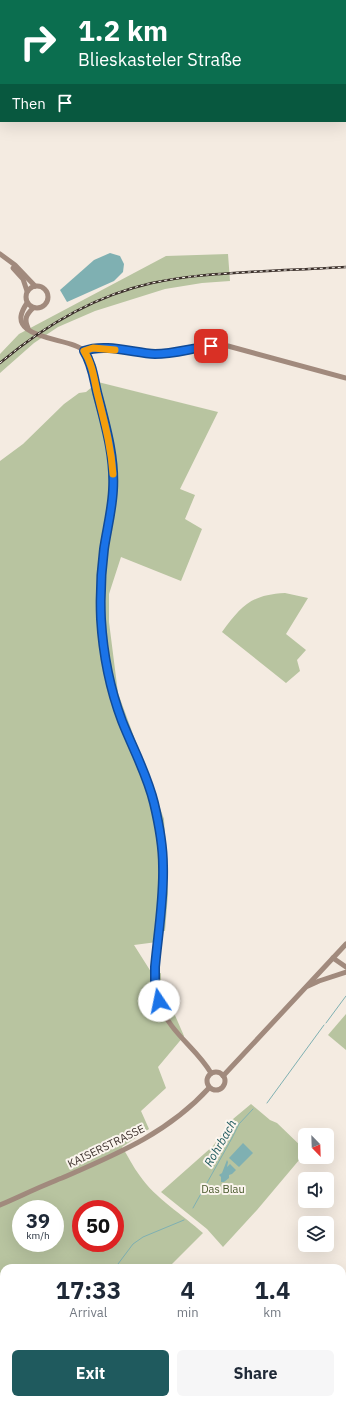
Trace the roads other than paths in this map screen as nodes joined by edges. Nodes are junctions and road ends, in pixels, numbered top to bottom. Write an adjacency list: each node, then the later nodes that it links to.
1 (0, 254): 3 (main road)
2 (0, 258): 4 (main road)
3 (34, 286): 4 (main road); 6 (main road)
4 (27, 291): 5 (main road)
5 (27, 303): 6 (main road); 7 (main road)
6 (33, 308): 7 (main road)
7 (24, 322): 8 (main road)
8 (84, 351): 9 (main road); 15 (main road)
9 (346, 378)
10 (346, 944): 11 (main road)
11 (333, 958): 12 (main road); 14 (main road)
12 (346, 967)
13 (346, 972): 14 (main road)
14 (305, 988): 16 (main road)
15 (211, 1073): 16 (main road); 17 (main road)
16 (223, 1076): 17 (main road)
17 (209, 1088): 18 (main road, KAISERSTRASSE)
18 (0, 1205)

